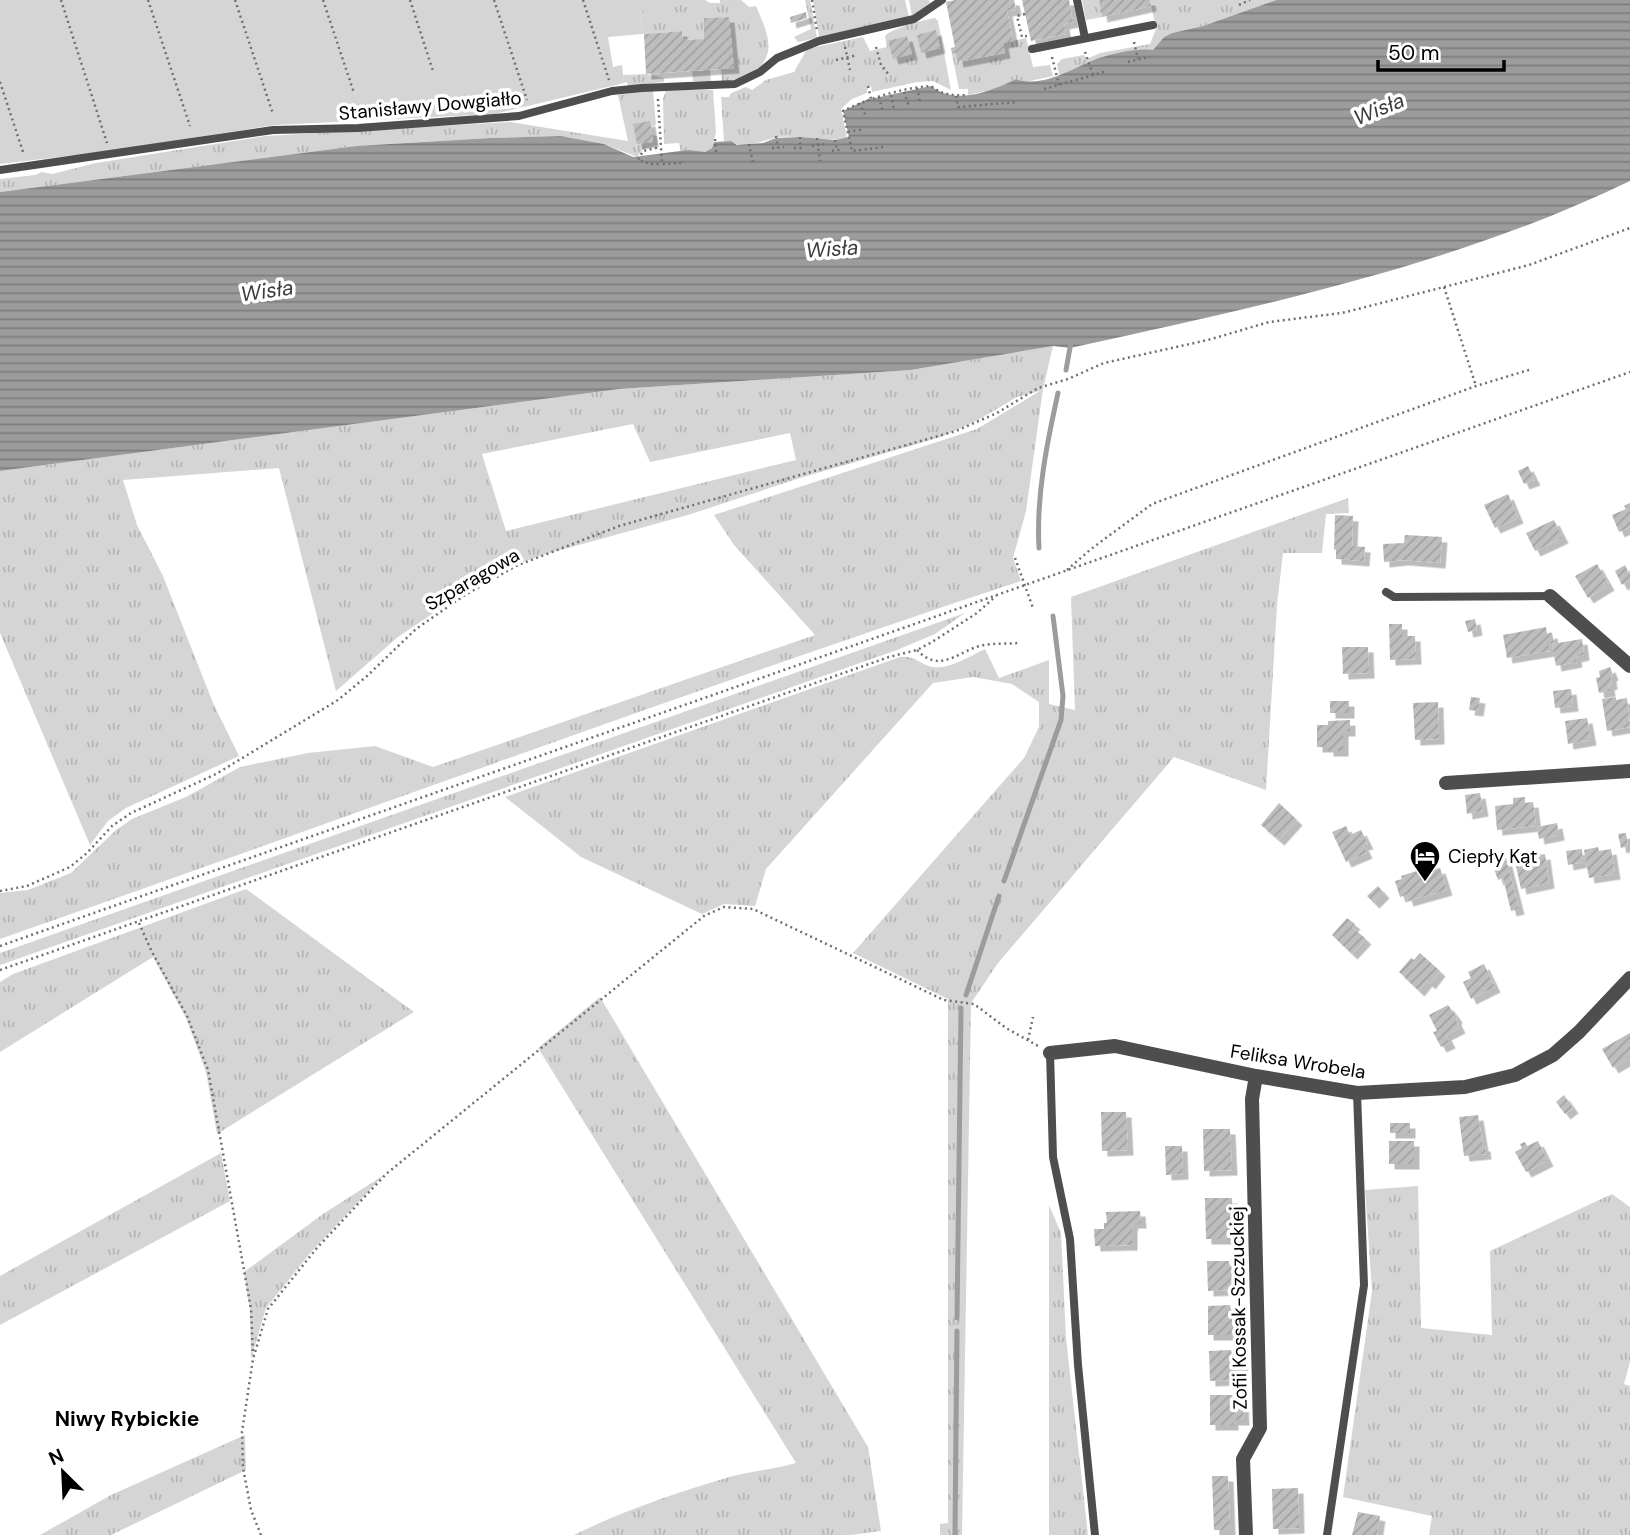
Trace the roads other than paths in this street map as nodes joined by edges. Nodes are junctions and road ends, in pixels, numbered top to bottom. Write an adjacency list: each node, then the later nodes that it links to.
1 (942, 0): 6 (lane, Stanisławy Dowgiałło)
2 (1077, 0): 4 (lane)
3 (1153, 25): 4 (lane)
4 (1085, 38): 5 (lane)
5 (1032, 49)
6 (0, 170)
7 (1386, 592): 8 (lane)
8 (1550, 596): 9 (street)
9 (1630, 666)
10 (1630, 771): 11 (street)
11 (1446, 783)
12 (1630, 978): 15 (street, Feliksa Wrobela)
13 (1050, 1054): 14 (street, Feliksa Wrobela); 16 (lane)
14 (1256, 1076): 15 (street, Feliksa Wrobela); 17 (street, Zofii Kossak-Szczuckiej)
15 (1357, 1093): 18 (lane)
16 (1095, 1535)
17 (1246, 1535)
18 (1328, 1535)

